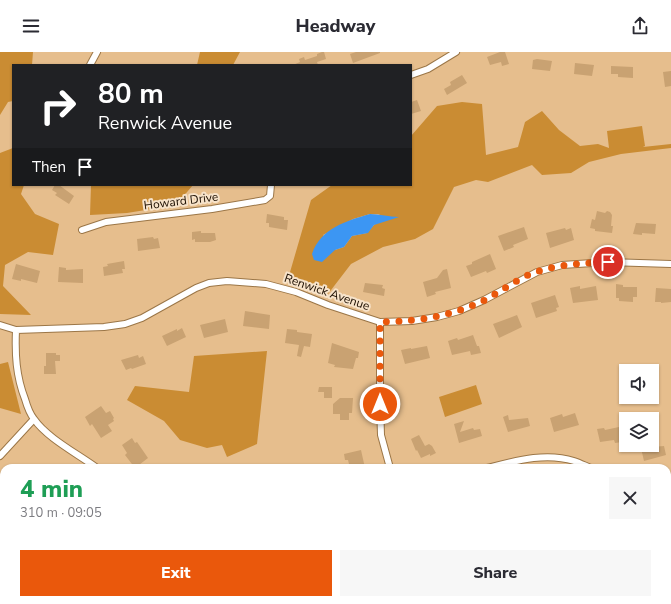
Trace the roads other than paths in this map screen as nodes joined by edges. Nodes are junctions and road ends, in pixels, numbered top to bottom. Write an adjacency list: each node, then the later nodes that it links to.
1 (97, 52): 3 (street)
2 (456, 52): 4 (street)
3 (91, 64)
4 (412, 75)
5 (271, 186): 6 (street, Howard Drive)
6 (82, 230)
7 (671, 264): 8 (street, Renwick Avenue)
8 (380, 322): 10 (street, Renwick Avenue); 14 (street)
9 (0, 324): 10 (street, Renwick Avenue)
10 (16, 330): 11 (street)
11 (34, 419): 12 (street); 13 (street)
12 (0, 456)
13 (91, 464)
14 (389, 464)
15 (505, 464): 16 (street)
16 (581, 464)

